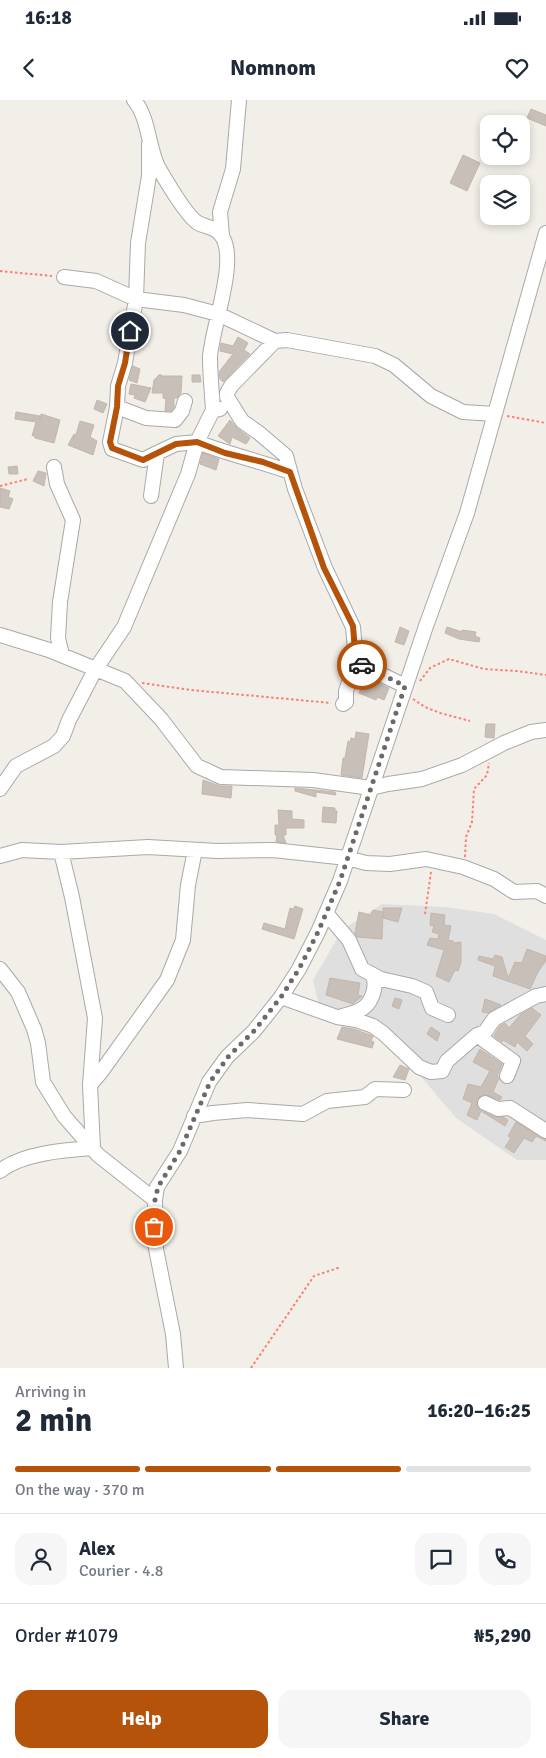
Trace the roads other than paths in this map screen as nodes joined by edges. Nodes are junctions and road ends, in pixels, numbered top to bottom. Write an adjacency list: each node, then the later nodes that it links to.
1 (134, 100): 3 (street)
2 (239, 100): 5 (street)
3 (149, 144): 5 (street); 7 (street)
4 (546, 233): 14 (street)
5 (222, 236): 8 (street)
6 (64, 277): 7 (street)
7 (136, 299): 8 (street); 11 (street)
8 (218, 314): 9 (street); 13 (street)
9 (275, 341): 12 (street); 14 (street)
10 (185, 400): 11 (street)
11 (117, 407): 16 (street)
12 (233, 407): 13 (street); 18 (street)
13 (213, 410): 15 (street)
14 (496, 414): 24 (street)
15 (197, 442): 16 (street); 18 (street); 23 (street)
16 (157, 453): 19 (street)
17 (54, 467): 21 (street)
18 (290, 472): 22 (street)
19 (151, 496)
20 (0, 635): 21 (street)
21 (62, 656): 23 (street)
22 (356, 662): 24 (street); 25 (street)
23 (95, 670): 27 (street); 28 (street)
24 (408, 689): 28 (street)
25 (343, 704)
26 (546, 730): 28 (street)
27 (0, 788)
28 (371, 788): 32 (street)
29 (195, 850): 30 (street); 32 (street); 45 (street)
30 (61, 852): 31 (street); 45 (street)
31 (0, 856)
32 (347, 858): 33 (street); 34 (street)
33 (546, 896)
34 (326, 913): 36 (street); 38 (street)
35 (0, 968): 50 (street)
36 (372, 975): 39 (street); 40 (street)
37 (543, 995): 43 (street)
38 (281, 997): 41 (street); 48 (street)
39 (364, 1009): 41 (street); 42 (street)
40 (448, 1015)
41 (337, 1017): 42 (street)
42 (373, 1026): 43 (street)
43 (476, 1035): 44 (street)
44 (507, 1076)
45 (90, 1085): 50 (street)
46 (404, 1090): 48 (street)
47 (485, 1103): 49 (street)
48 (194, 1116): 52 (street)
49 (546, 1131)
50 (93, 1148): 51 (street); 52 (street)
51 (0, 1171)
52 (155, 1200): 53 (street)
53 (176, 1368)

